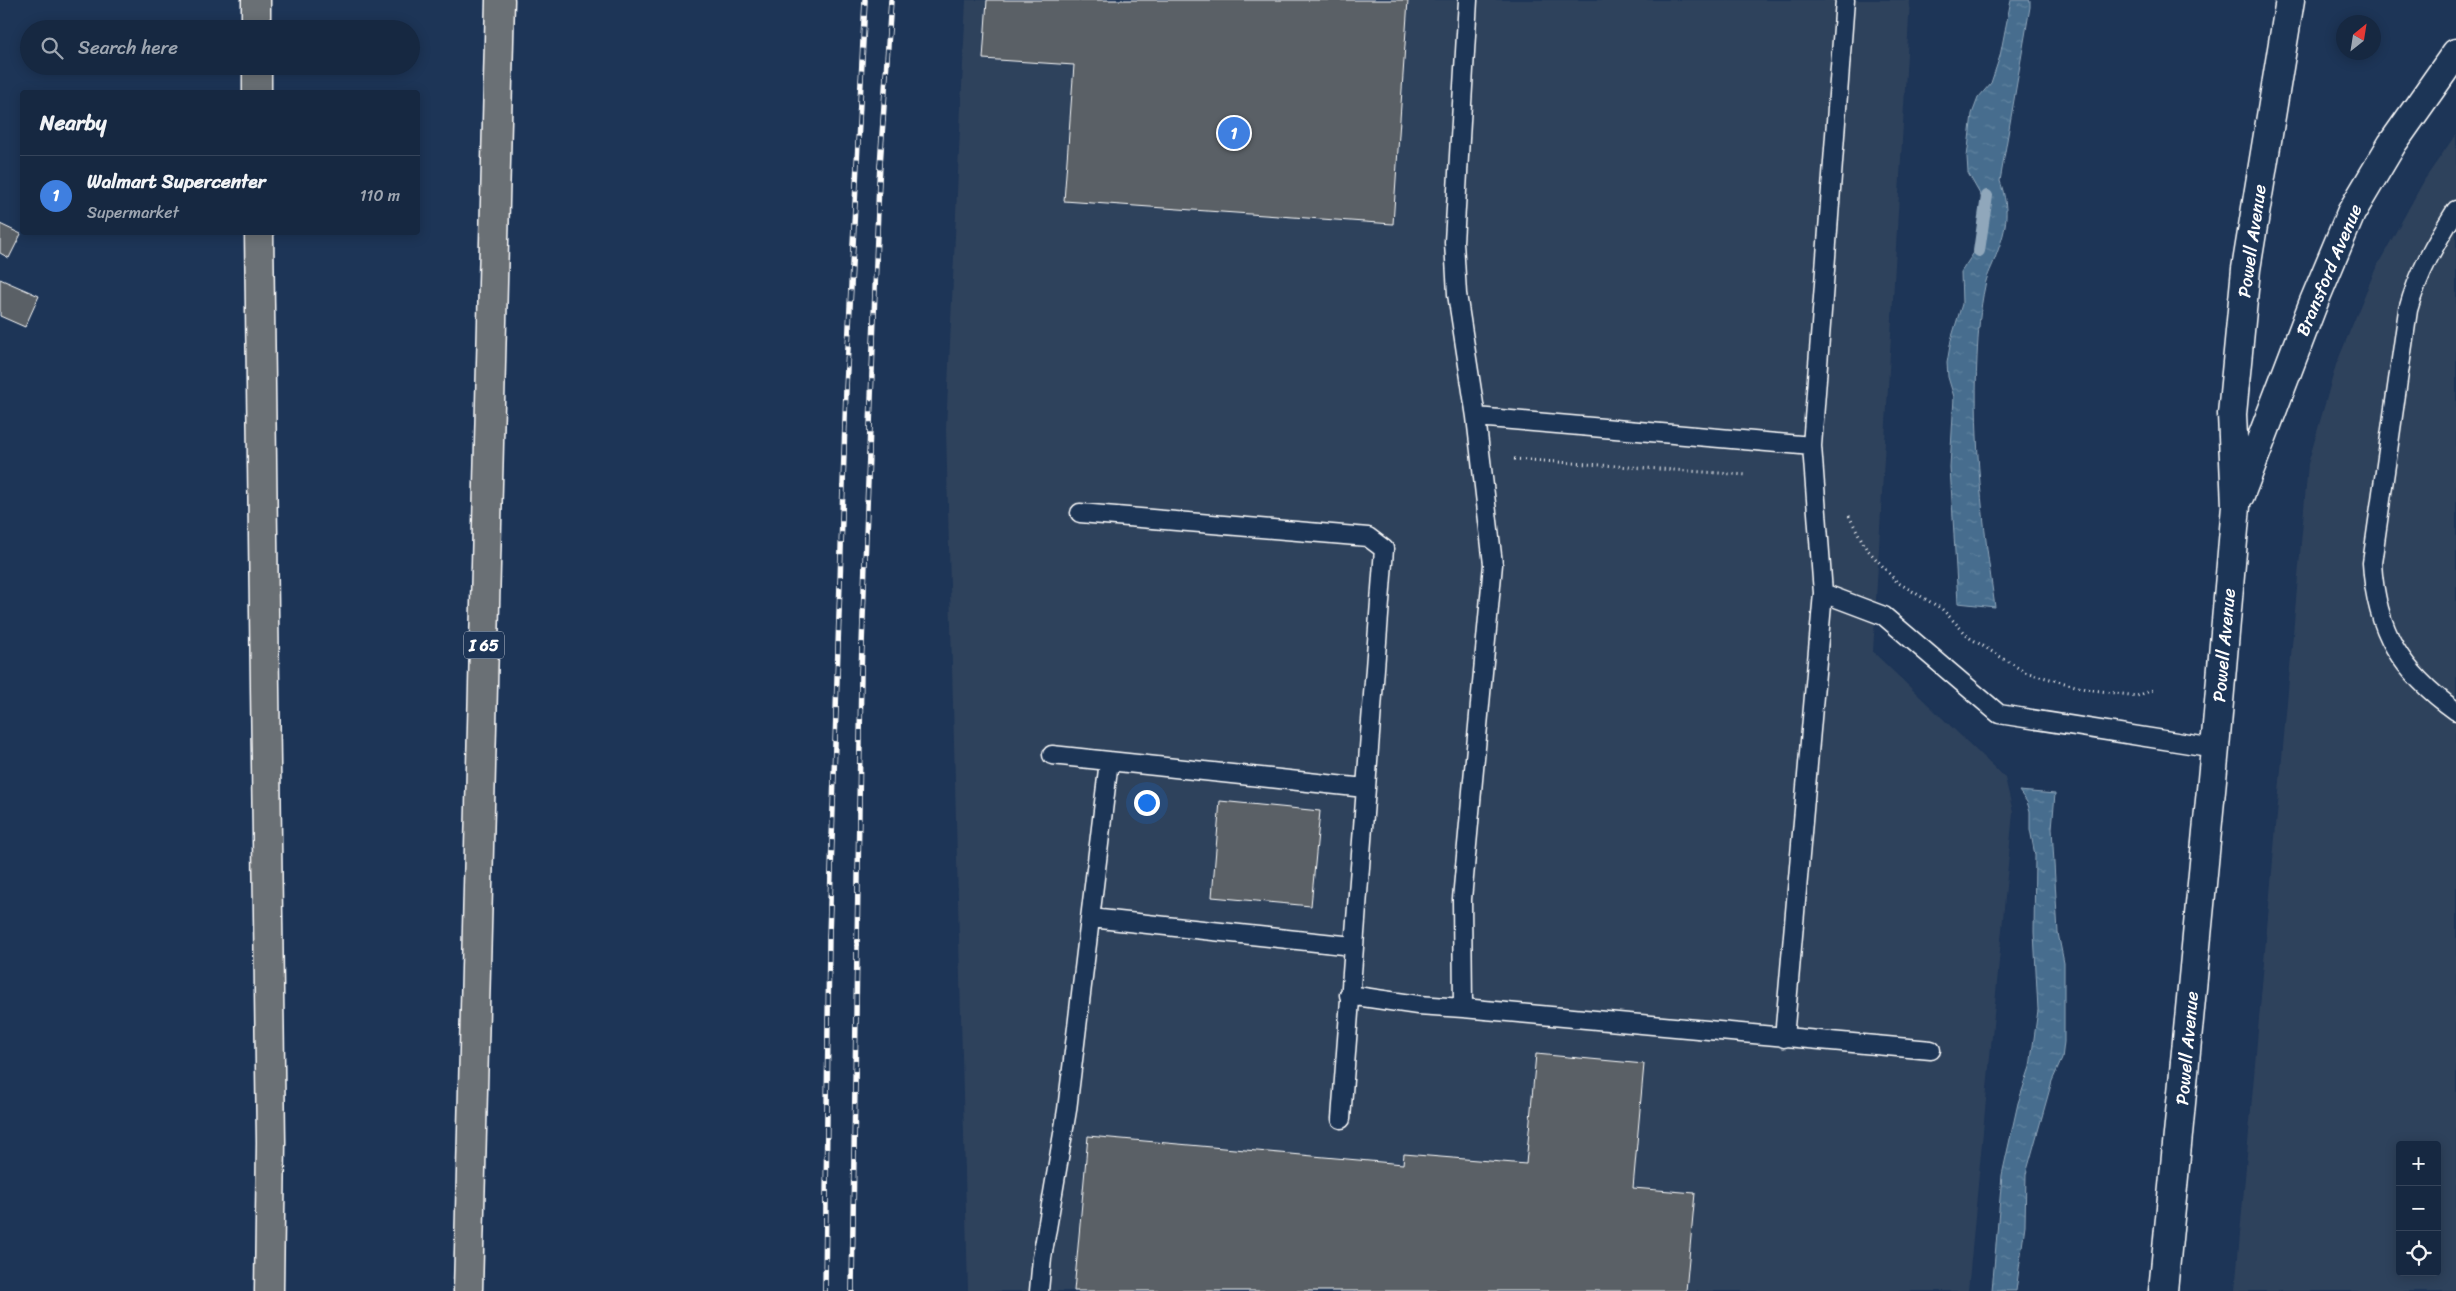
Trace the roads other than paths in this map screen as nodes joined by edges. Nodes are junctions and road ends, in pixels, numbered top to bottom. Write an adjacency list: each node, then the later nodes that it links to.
1 (256, 0): 6 (highway)
2 (500, 0): 30 (highway, I 65)
3 (1468, 0): 12 (lane)
4 (1845, 0): 13 (lane)
5 (2290, 0): 14 (main road, Powell Avenue)
6 (256, 20)
7 (2456, 53): 14 (main road, Bransford Avenue)
8 (257, 75): 9 (highway)
9 (257, 90)
10 (2456, 210): 17 (lane)
11 (259, 235): 29 (highway)
12 (1476, 417): 13 (lane); 25 (lane)
13 (1812, 446): 16 (lane)
14 (2236, 506): 18 (main road, Powell Avenue)
15 (1080, 512): 21 (lane)
16 (1823, 593): 18 (lane); 26 (lane)
17 (2456, 711)
18 (2215, 748): 32 (main road, Powell Avenue)
19 (1052, 755): 20 (lane)
20 (1109, 761): 21 (lane); 22 (lane)
21 (1365, 788): 23 (lane)
22 (1091, 918): 23 (lane); 31 (lane)
23 (1353, 946): 24 (lane)
24 (1349, 995): 25 (lane); 28 (lane)
25 (1463, 1008): 26 (lane)
26 (1784, 1038): 27 (lane)
27 (1931, 1050)
28 (1341, 1119)
29 (269, 1291)
30 (468, 1291)
31 (1039, 1291)
32 (2163, 1291)

